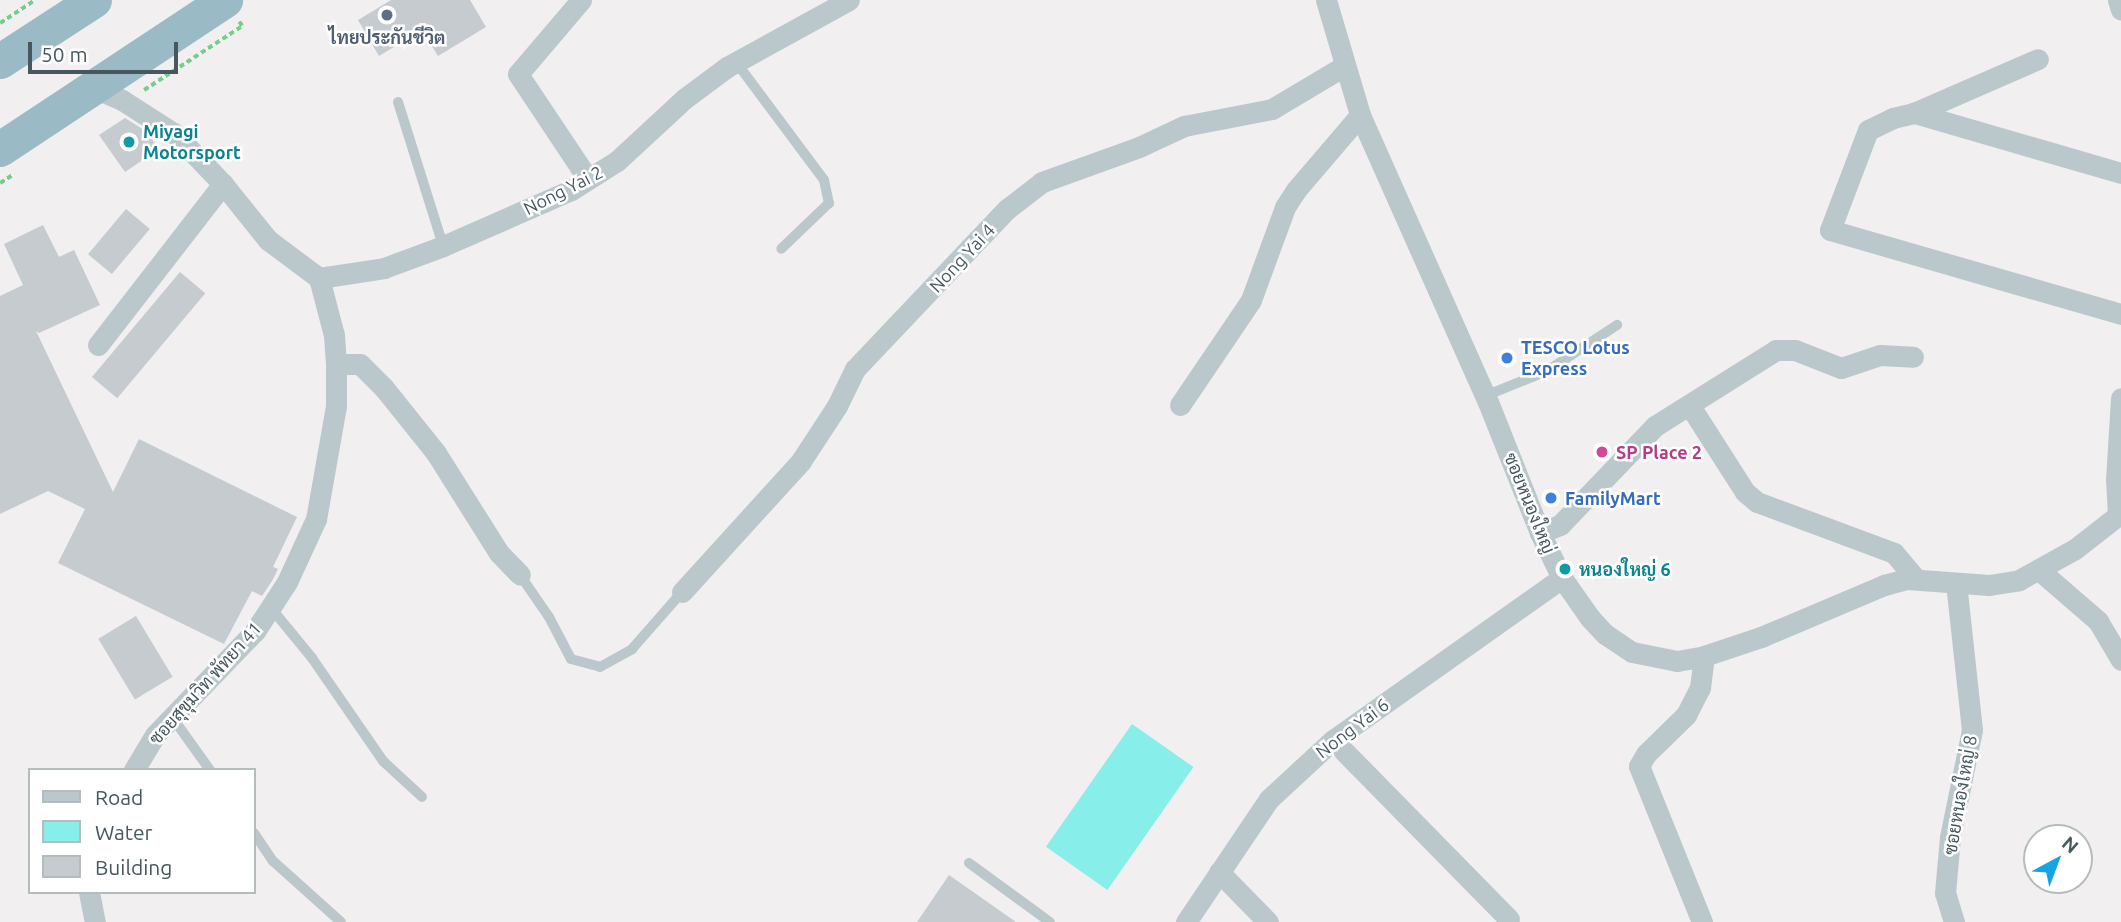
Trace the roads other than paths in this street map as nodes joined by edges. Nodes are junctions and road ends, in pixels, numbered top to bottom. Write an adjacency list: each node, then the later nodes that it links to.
1 (94, 0): 8 (highway)
2 (225, 0): 12 (highway)
3 (581, 0): 18 (street)
4 (849, 0): 10 (street, Nong Yai 2)
5 (1326, 0): 11 (street, ซอยหนองใหญ่)
6 (2118, 0): 7 (street)
7 (2121, 10)
8 (1, 59)
9 (2038, 59): 14 (street)
10 (736, 62): 18 (street, Nong Yai 2); 21 (lane)
11 (1344, 66): 15 (street, ซอยหนองใหญ่); 39 (street, Nong Yai 4)
12 (94, 88): 16 (highway); 19 (street)
13 (398, 102): 20 (lane)
14 (1914, 113): 17 (street); 23 (street)
15 (1360, 115): 28 (street, ซอยหนองใหญ่); 30 (street)
16 (0, 149)
17 (2121, 173)
18 (588, 179): 20 (street, Nong Yai 2)
19 (223, 184): 22 (street); 25 (street)
20 (443, 246): 22 (street, Nong Yai 2)
21 (781, 249)
22 (320, 278): 27 (street, ซอยสุขุมวิท พัทยา 41)
23 (2121, 314)
24 (1617, 325): 28 (lane)
25 (97, 345)
26 (1913, 357): 31 (street)
27 (336, 364): 35 (street); 40 (street, ซอยสุขุมวิท พัทยา 41)
28 (1485, 396): 33 (street, ซอยหนองใหญ่)
29 (2121, 398): 32 (street)
30 (1180, 405)
31 (1690, 406): 33 (street); 37 (street)
32 (2119, 514): 34 (street, ซอยหนองใหญ่)
33 (1540, 533): 36 (street, ซอยหนองใหญ่)
34 (2039, 570): 38 (street, ซอยหนองใหญ่); 42 (street)
35 (520, 575): 39 (lane)
36 (1562, 578): 41 (street, ซอยหนองใหญ่); 44 (street, Nong Yai 6)
37 (1916, 579): 38 (street, ซอยหนองใหญ่); 41 (street, ซอยหนองใหญ่)
38 (1956, 583): 59 (street, ซอยหนองใหญ่ 8)
39 (682, 592)
40 (271, 608): 43 (street, ซอยสุขุมวิท พัทยา 41); 47 (lane)
41 (1704, 656): 58 (street)
42 (2121, 660)
43 (172, 717): 45 (street, ซอยสุขุมวิท พัทยา 41); 46 (lane)
44 (1333, 740): 50 (street, Nong Yai 6); 52 (street)
45 (135, 768)
46 (209, 768)
47 (422, 797)
48 (256, 836): 54 (lane)
49 (969, 863): 55 (lane)
50 (1219, 872): 56 (street, Nong Yai 6); 57 (street)
51 (89, 894): 53 (street)
52 (1509, 919)
53 (95, 922)
54 (341, 922)
55 (1050, 922)
56 (1186, 922)
57 (1268, 922)
58 (1702, 922)
59 (1954, 922)

